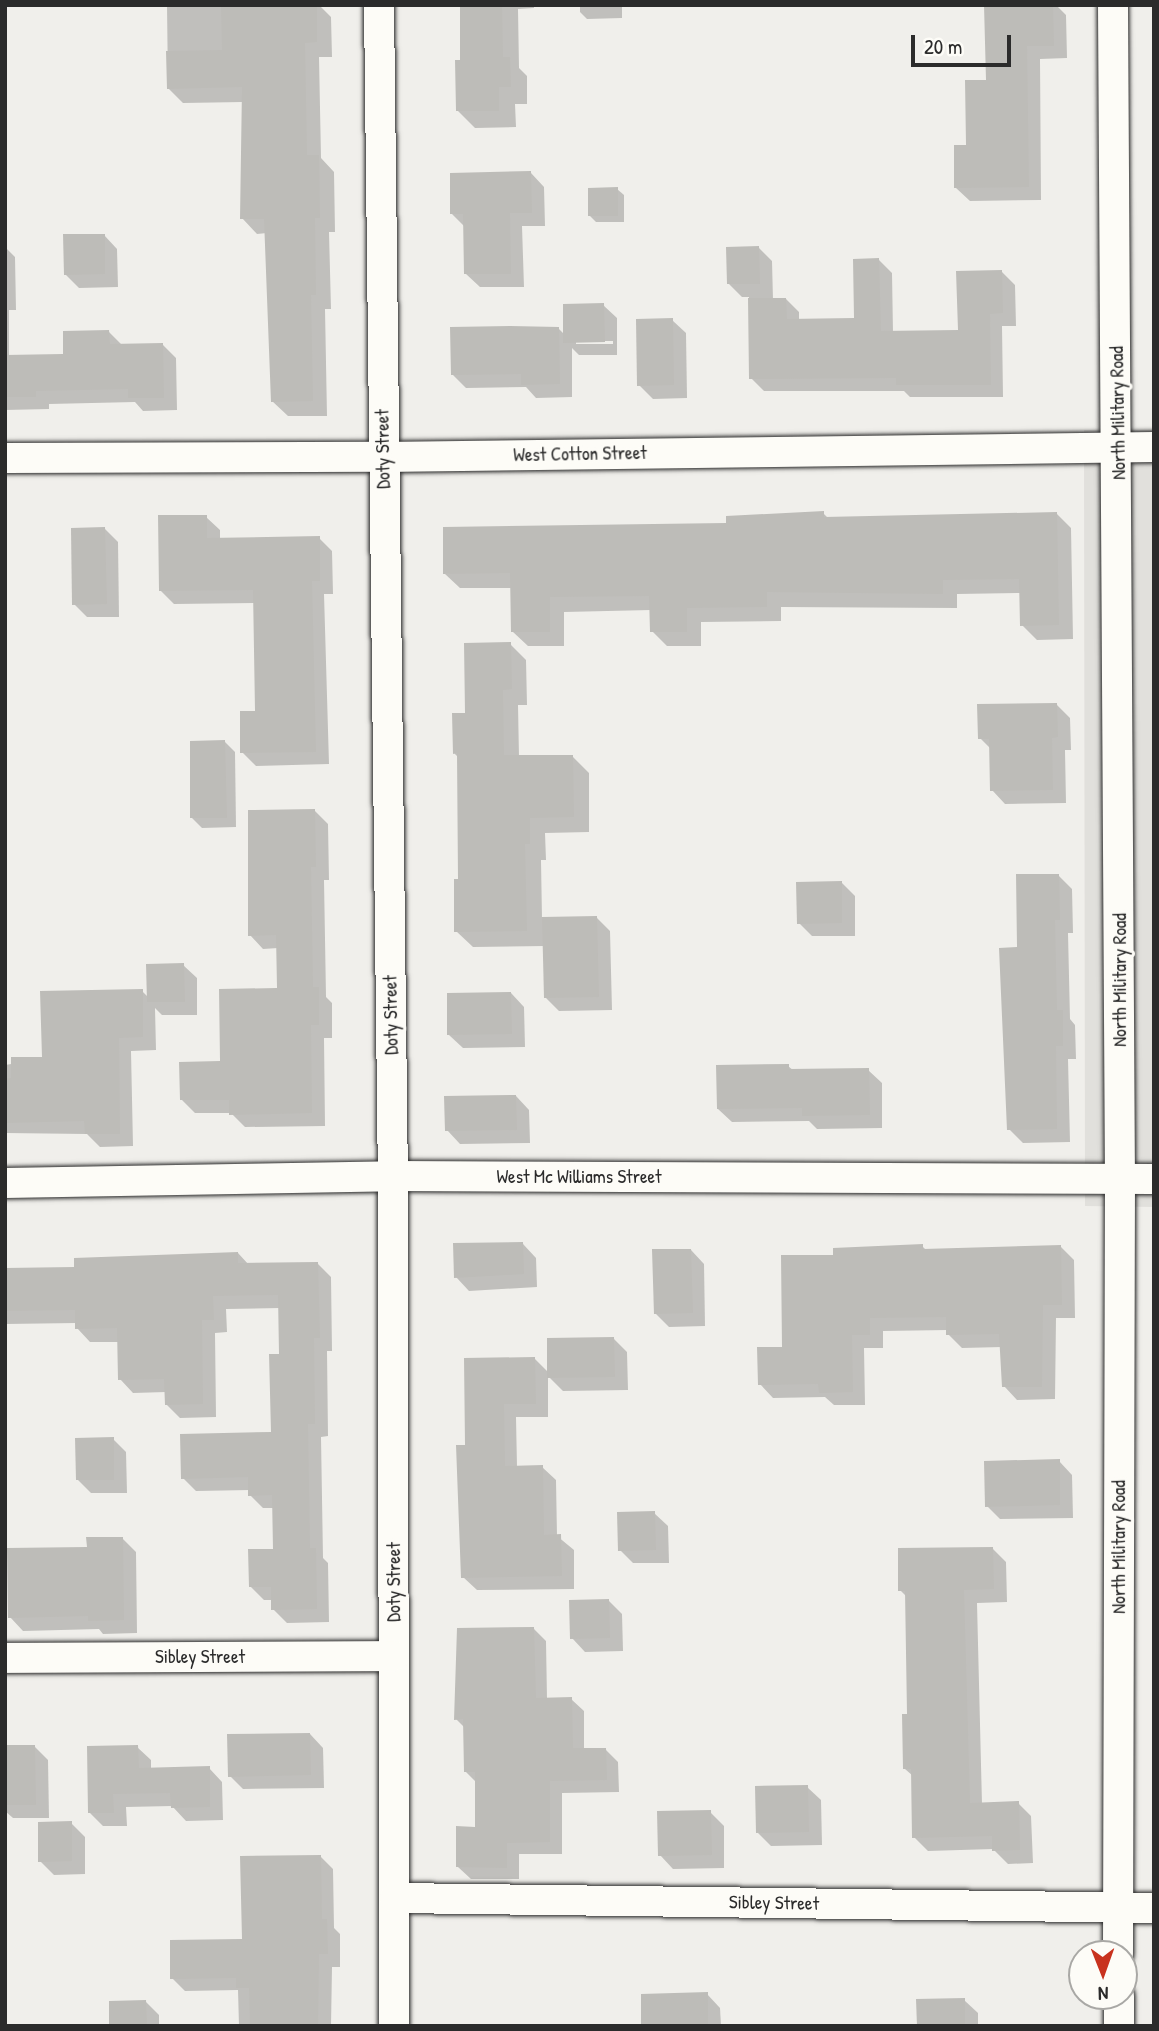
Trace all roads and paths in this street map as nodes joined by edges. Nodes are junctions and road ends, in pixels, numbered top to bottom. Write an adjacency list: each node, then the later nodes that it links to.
1 (379, 5): 6 (street, Doty Street)
2 (1113, 5): 3 (street, North Military Road)
3 (1118, 447): 4 (street, West Cotton Street); 6 (street, West Cotton Street); 8 (street, North Military Road)
4 (1154, 447)
5 (5, 457): 6 (street, West Cotton Street)
6 (383, 457): 7 (street, Doty Street)
7 (393, 1176): 8 (street, West Mc Williams Street); 10 (street, West Mc Williams Street); 11 (street, Doty Street)
8 (1121, 1179): 9 (street, West Mc Williams Street); 14 (street, North Military Road)
9 (1154, 1179)
10 (5, 1183)
11 (394, 1656): 12 (street, Sibley Street); 13 (street, Doty Street)
12 (5, 1658)
13 (395, 1898): 14 (street, Sibley Street); 17 (street, Doty Street)
14 (1118, 1908): 15 (street, Sibley Street); 16 (street, North Military Road)
15 (1154, 1908)
16 (1118, 1940)
17 (394, 2026)

